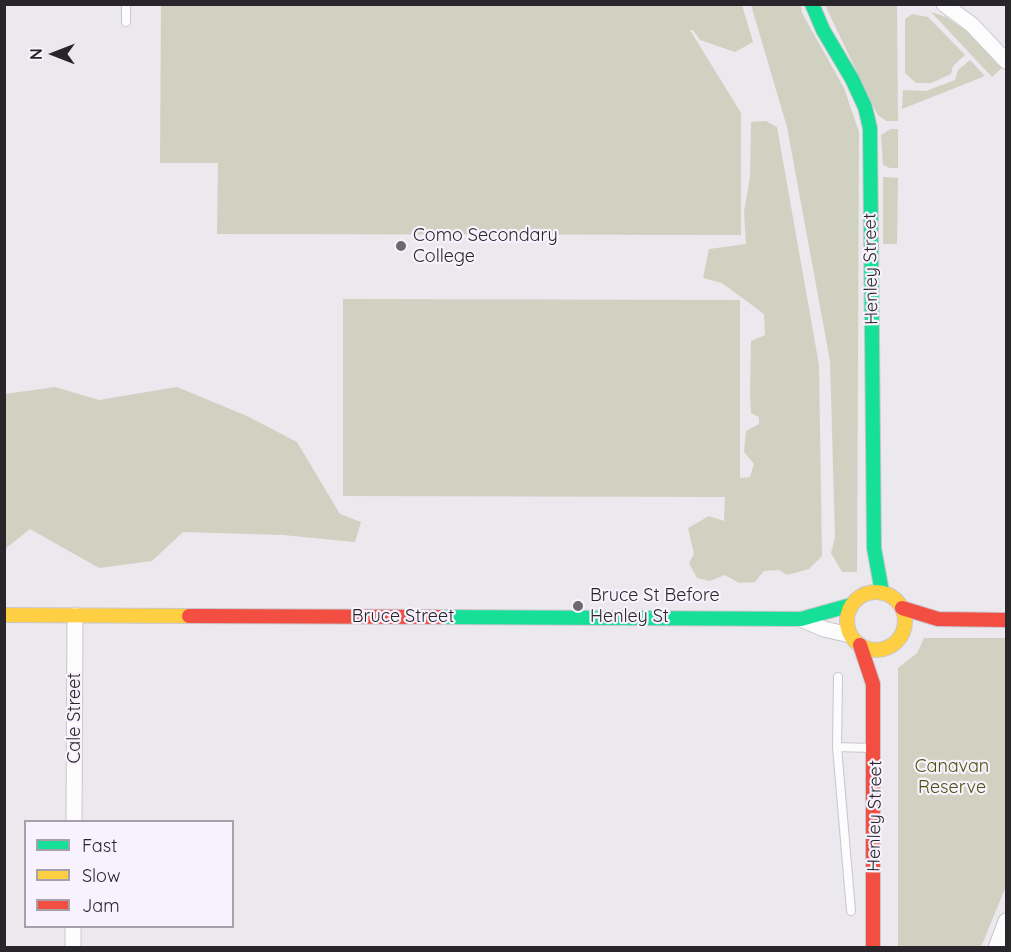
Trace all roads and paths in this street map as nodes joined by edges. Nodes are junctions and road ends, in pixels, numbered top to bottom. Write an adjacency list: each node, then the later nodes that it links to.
1 (126, 4): 4 (lane)
2 (812, 4): 6 (street, Henley Street)
3 (944, 4): 5 (street)
4 (126, 22)
5 (1006, 61)
6 (874, 548): 7 (street, Henley Street); 8 (street, Henley Street)
7 (882, 592): 8 (street); 10 (street)
8 (862, 595): 9 (street)
9 (851, 605): 13 (street, Bruce Street); 17 (street)
10 (902, 608): 14 (street); 16 (street)
11 (4, 615): 12 (street, Bruce Street)
12 (75, 615): 13 (street, Bruce Street); 23 (street, Cale Street)
13 (801, 619): 17 (street, Bruce Street)
14 (938, 619): 15 (street); 16 (street)
15 (1006, 620)
16 (905, 630): 18 (street)
17 (855, 640): 18 (street); 20 (street, Henley Street)
18 (894, 644): 20 (street, Henley Street)
19 (838, 676): 21 (lane)
20 (873, 684): 22 (street, Henley Street)
21 (837, 747): 22 (lane); 24 (lane)
22 (875, 749): 28 (street, Henley Street)
23 (74, 820)
24 (851, 911)
25 (1006, 921): 29 (street)
26 (73, 928): 27 (street)
27 (73, 948)
28 (873, 948)
29 (996, 948)

